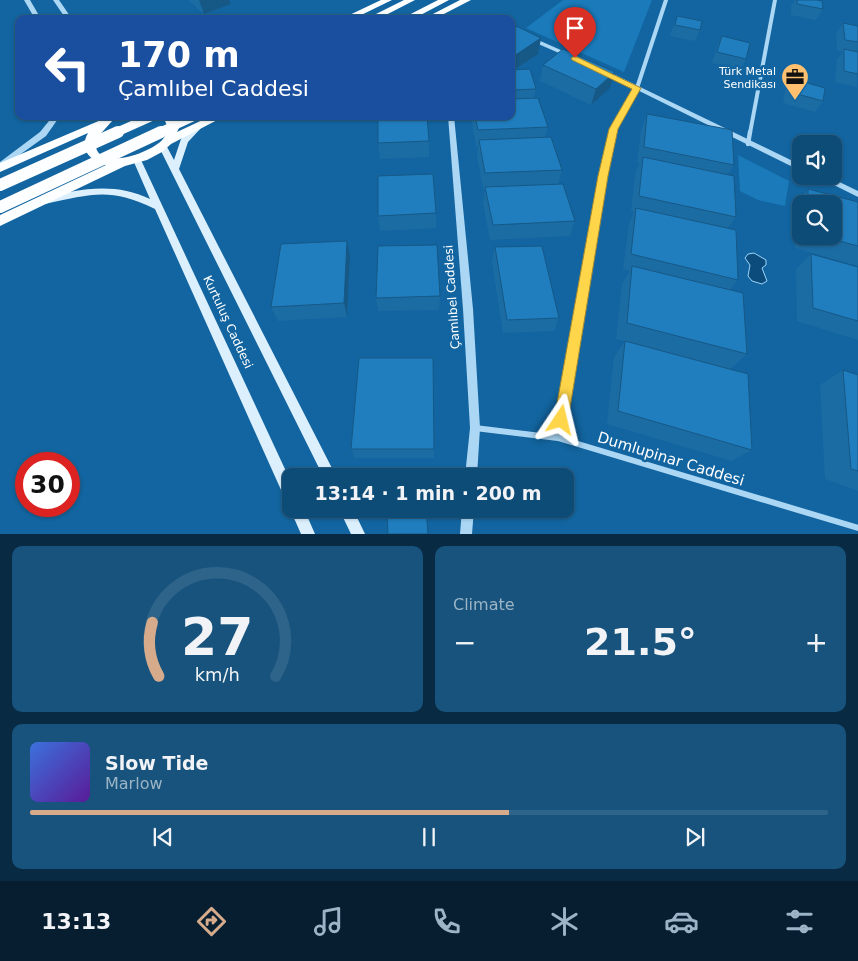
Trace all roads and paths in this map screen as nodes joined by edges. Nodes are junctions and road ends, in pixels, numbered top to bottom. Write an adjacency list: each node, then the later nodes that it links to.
1 (27, 0): 9 (street)
2 (56, 0): 10 (street)
3 (388, 0): 11 (highway)
4 (412, 0): 12 (highway)
5 (445, 0): 13 (highway)
6 (467, 0): 14 (highway)
7 (666, 0): 18 (street)
8 (774, 0): 29 (street)
9 (36, 15)
10 (66, 15)
11 (354, 15)
12 (379, 15)
13 (413, 15)
14 (435, 15)
15 (515, 32): 16 (street)
16 (578, 60)
17 (595, 68): 18 (street)
18 (637, 88): 29 (street); 44 (street)
19 (54, 120): 33 (street)
20 (105, 120): 27 (highway)
21 (107, 120): 31 (highway)
22 (144, 120): 36 (highway, bridge)
23 (171, 120): 28 (highway)
24 (179, 120): 26 (highway)
25 (452, 120): 43 (street, Çamlıbel Caddesi)
26 (196, 122): 28 (highway); 34 (main road); 40 (highway, bridge)
27 (61, 141): 33 (highway); 35 (highway)
28 (165, 144): 30 (highway); 34 (main road)
29 (748, 144): 32 (street)
30 (137, 160): 31 (highway); 41 (main road, Kurtuluş Caddesi)
31 (122, 162): 35 (highway)
32 (792, 164)
33 (0, 167)
34 (175, 168): 45 (main road)
35 (82, 182): 39 (highway)
36 (0, 185)
37 (839, 185): 38 (street)
38 (858, 194)
39 (37, 203): 41 (main road); 42 (highway)
40 (0, 207)
41 (158, 207): 47 (main road, Kurtuluş Caddesi)
42 (0, 220)
43 (475, 428): 44 (street, Dumlupinar Caddesi); 46 (street, Çamlıbel Caddesi)
44 (558, 438): 51 (street, Dumlupinar Caddesi)
45 (326, 468)
46 (472, 468)
47 (282, 476)
48 (301, 518): 52 (main road)
49 (350, 518): 53 (main road)
50 (467, 518): 54 (street)
51 (858, 528)
52 (308, 534)
53 (358, 534)
54 (466, 534)

